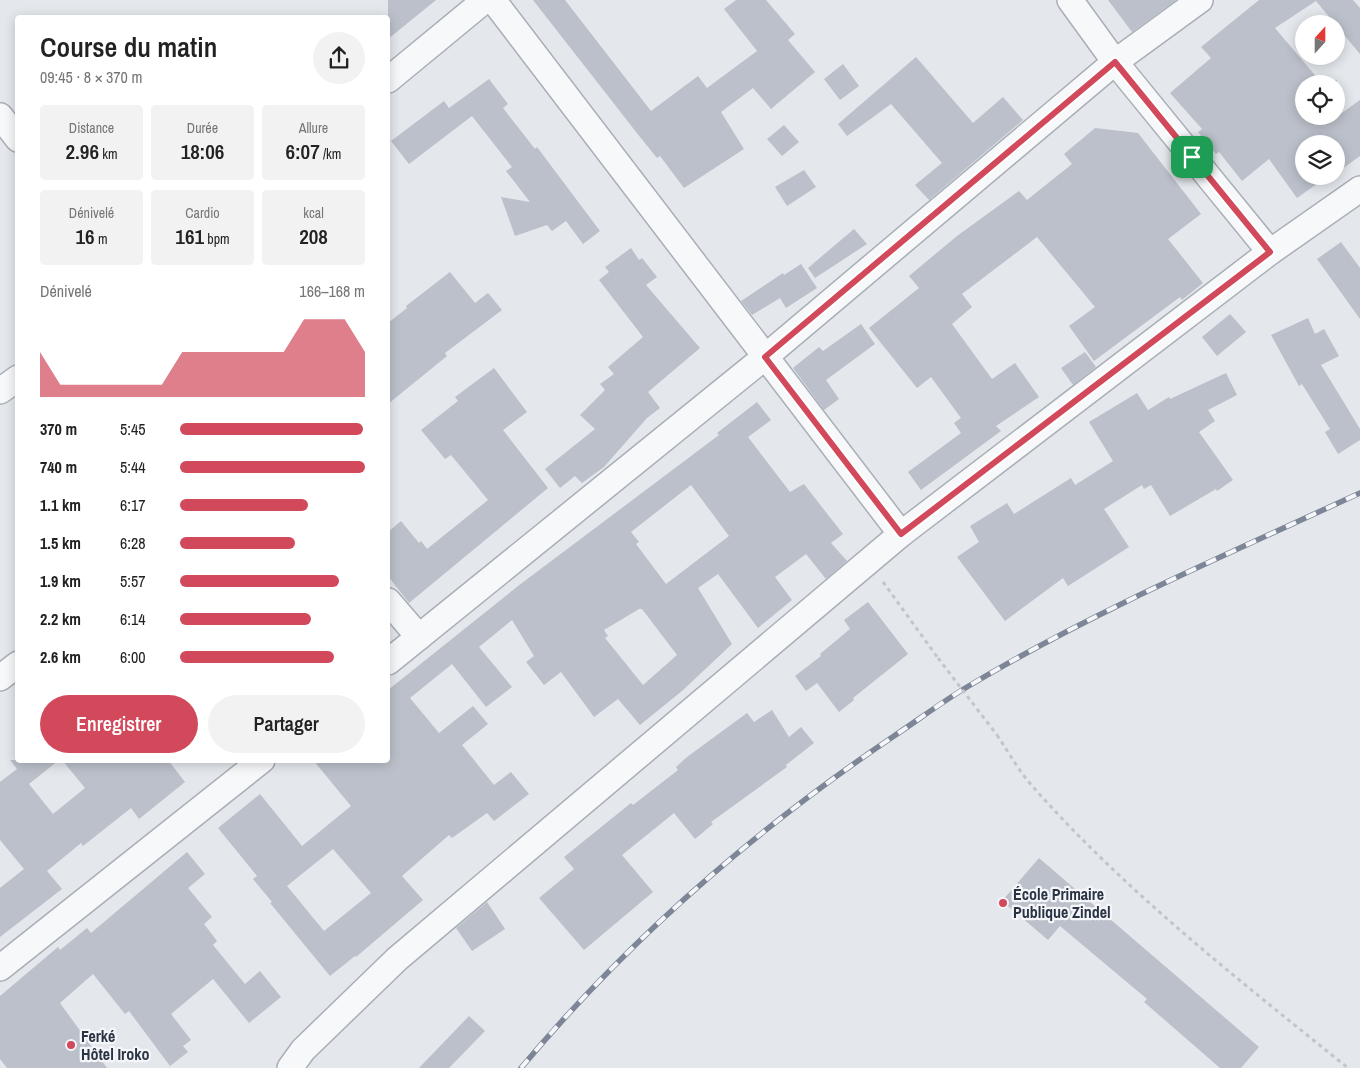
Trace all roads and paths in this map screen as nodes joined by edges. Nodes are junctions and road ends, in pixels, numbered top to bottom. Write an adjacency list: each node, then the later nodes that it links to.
1 (484, 0): 6 (street)
2 (493, 0): 11 (street)
3 (1070, 0): 5 (street)
4 (1200, 0): 5 (street)
5 (1115, 62): 10 (street); 11 (street)
6 (390, 78)
7 (0, 116): 8 (street)
8 (15, 134)
9 (1360, 189): 10 (street)
10 (1270, 252): 14 (street)
11 (765, 357): 14 (street); 17 (street)
12 (15, 380): 13 (street)
13 (0, 391)
14 (901, 534): 15 (street)
15 (868, 561): 23 (street); 24 (path, bridge)
16 (390, 603): 17 (street)
17 (419, 637): 18 (street)
18 (390, 660)
19 (15, 666): 20 (street)
20 (0, 678)
21 (258, 763): 22 (street)
22 (0, 968)
23 (290, 1068)
24 (1348, 1068)

